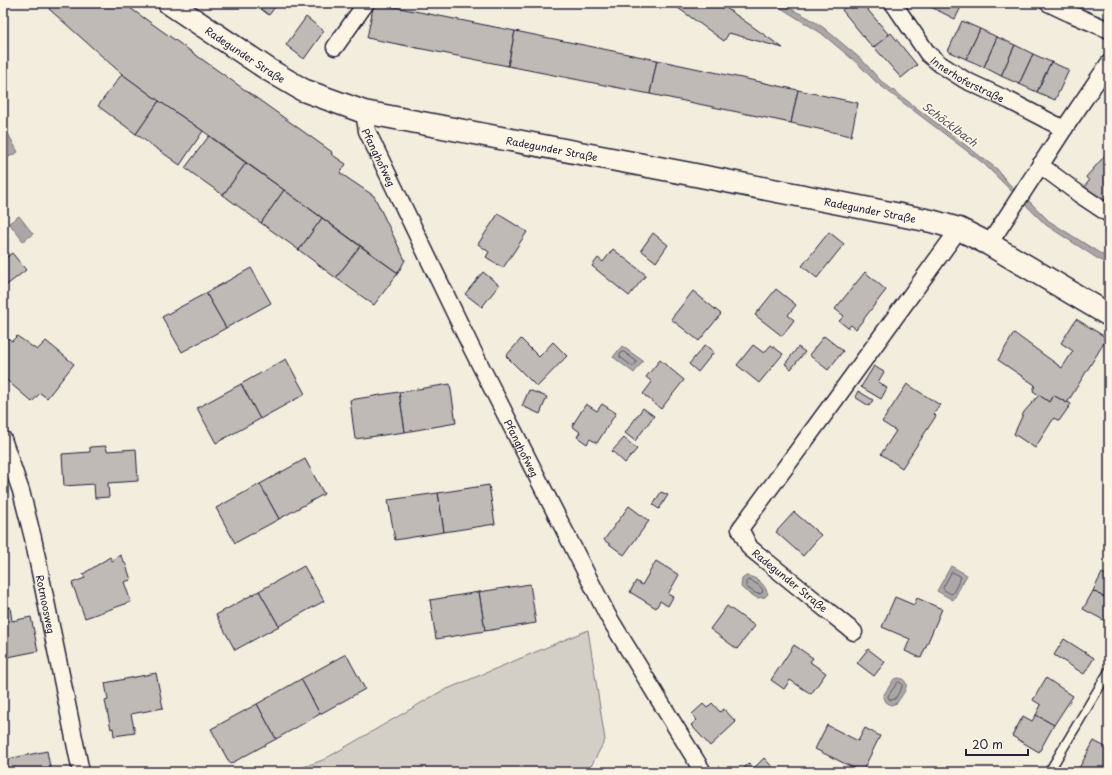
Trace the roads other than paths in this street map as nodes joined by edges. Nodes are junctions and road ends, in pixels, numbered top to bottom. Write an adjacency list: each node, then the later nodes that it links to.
1 (170, 3): 8 (main road, Radegunder Straße)
2 (366, 3): 6 (street)
3 (892, 3): 9 (street, Innerhoferstraße)
4 (1048, 3): 5 (street)
5 (1109, 30)
6 (335, 47)
7 (1109, 63): 9 (street)
8 (364, 112): 12 (main road, Radegunder Straße); 20 (street, Pfanghofweg)
9 (1064, 129): 10 (street)
10 (1040, 165): 11 (street); 13 (street)
11 (1109, 214)
12 (959, 229): 13 (main road, Radegunder Straße); 16 (street, Radegunder Straße)
13 (989, 244): 14 (main road, Radegunder Straße)
14 (1109, 315)
15 (3, 439): 19 (street, Rotmoosweg)
16 (854, 632)
17 (1109, 671): 18 (lane)
18 (1106, 684): 21 (lane)
19 (81, 772)
20 (703, 772)
21 (1049, 772)

